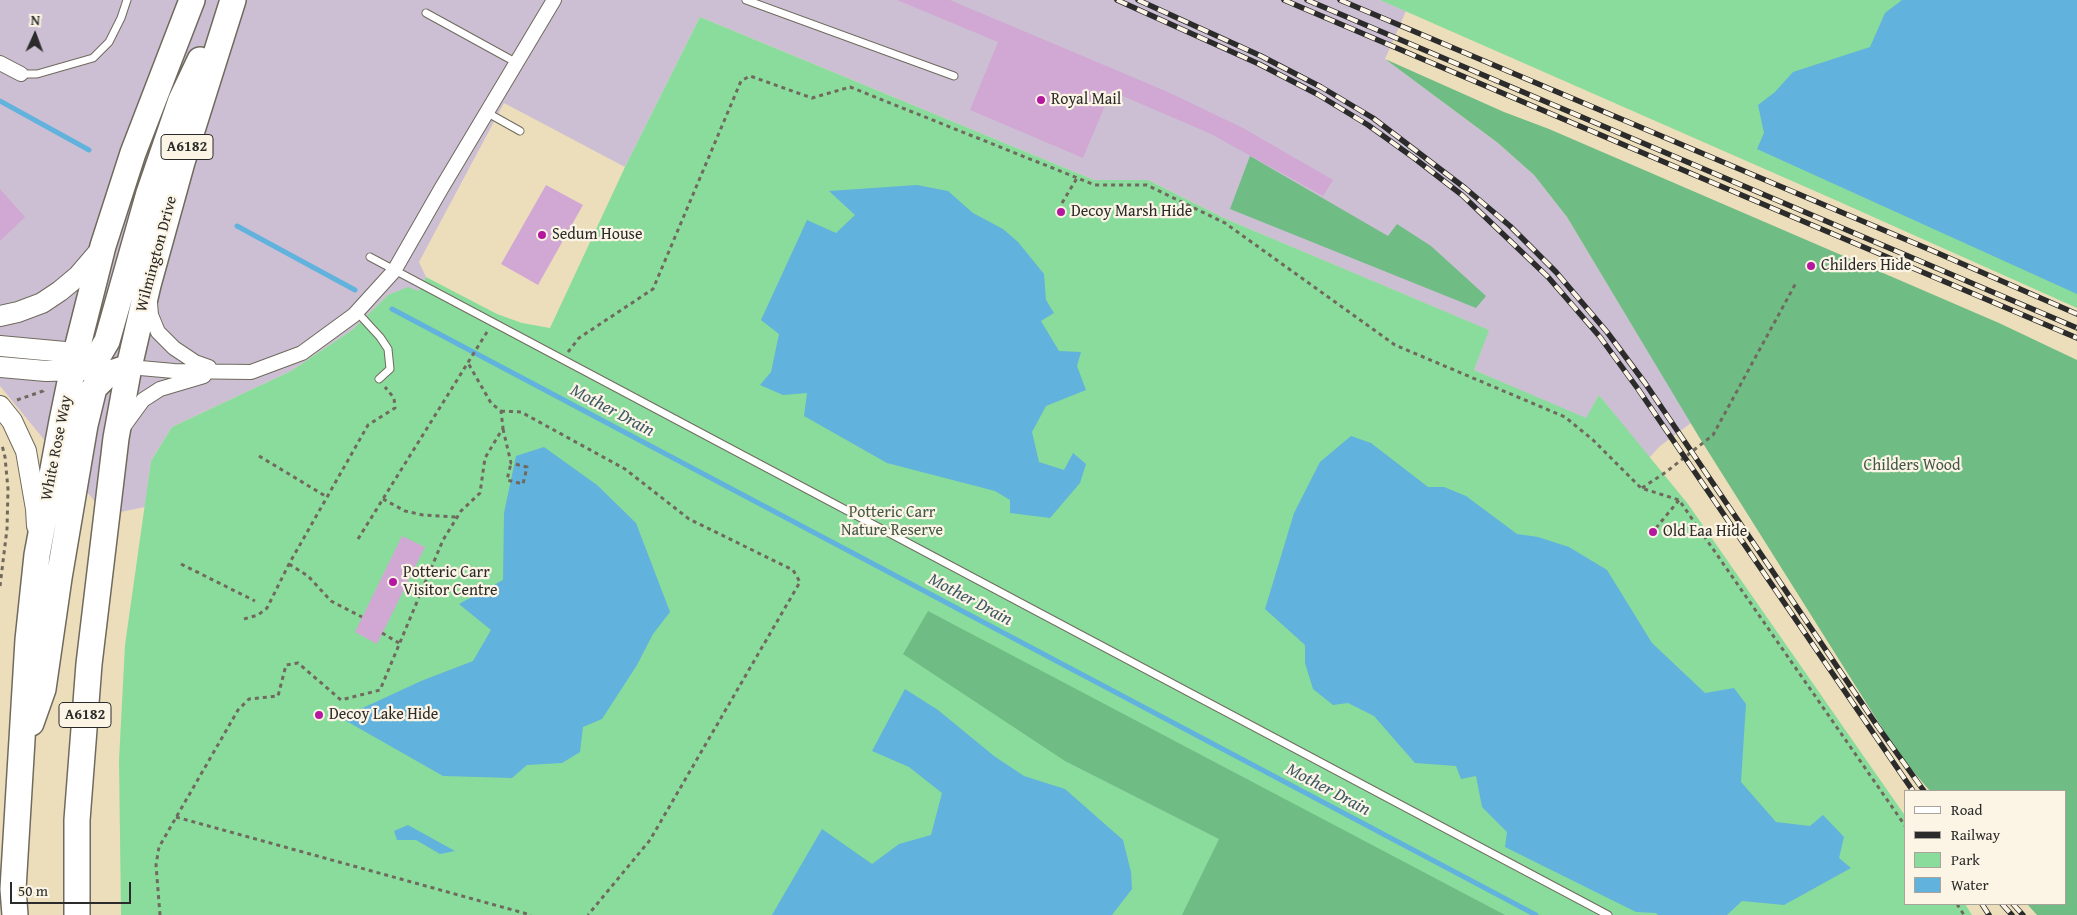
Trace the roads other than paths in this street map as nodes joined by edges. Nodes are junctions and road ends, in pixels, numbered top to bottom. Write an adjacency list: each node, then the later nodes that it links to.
1 (127, 0): 9 (lane)
2 (192, 0): 13 (highway, White Rose Way / A6182)
3 (554, 0): 8 (street)
4 (746, 0): 10 (lane)
5 (231, 5): 16 (highway, Wilmington Drive / A6182); 20 (highway)
6 (426, 14): 8 (lane)
7 (0, 62): 9 (street)
8 (517, 62): 11 (street)
9 (20, 74)
10 (954, 76)
11 (486, 112): 12 (lane); 15 (street)
12 (520, 132)
13 (103, 246): 18 (street); 20 (highway, White Rose Way / A6182)
14 (370, 257): 15 (lane)
15 (394, 271): 17 (street); 31 (lane)
16 (148, 285): 22 (highway, Wilmington Drive / A6182); 23 (street)
17 (357, 312): 23 (street); 24 (lane)
18 (0, 316)
19 (0, 346): 20 (street)
20 (81, 361): 21 (street); 22 (street); 22 (street); 27 (highway, White Rose Way / A6182)
21 (0, 367)
22 (129, 367): 23 (street); 26 (highway, Wilmington Drive / A6182); 28 (highway)
23 (222, 372): 26 (street)
24 (379, 379)
25 (0, 406): 27 (street)
26 (116, 438): 30 (highway, Wilmington Drive / A6182)
27 (37, 555): 28 (highway, White Rose Way / A6182)
28 (21, 753): 29 (highway, White Rose Way / A6182)
29 (15, 915)
30 (77, 915)
31 (1608, 915)

